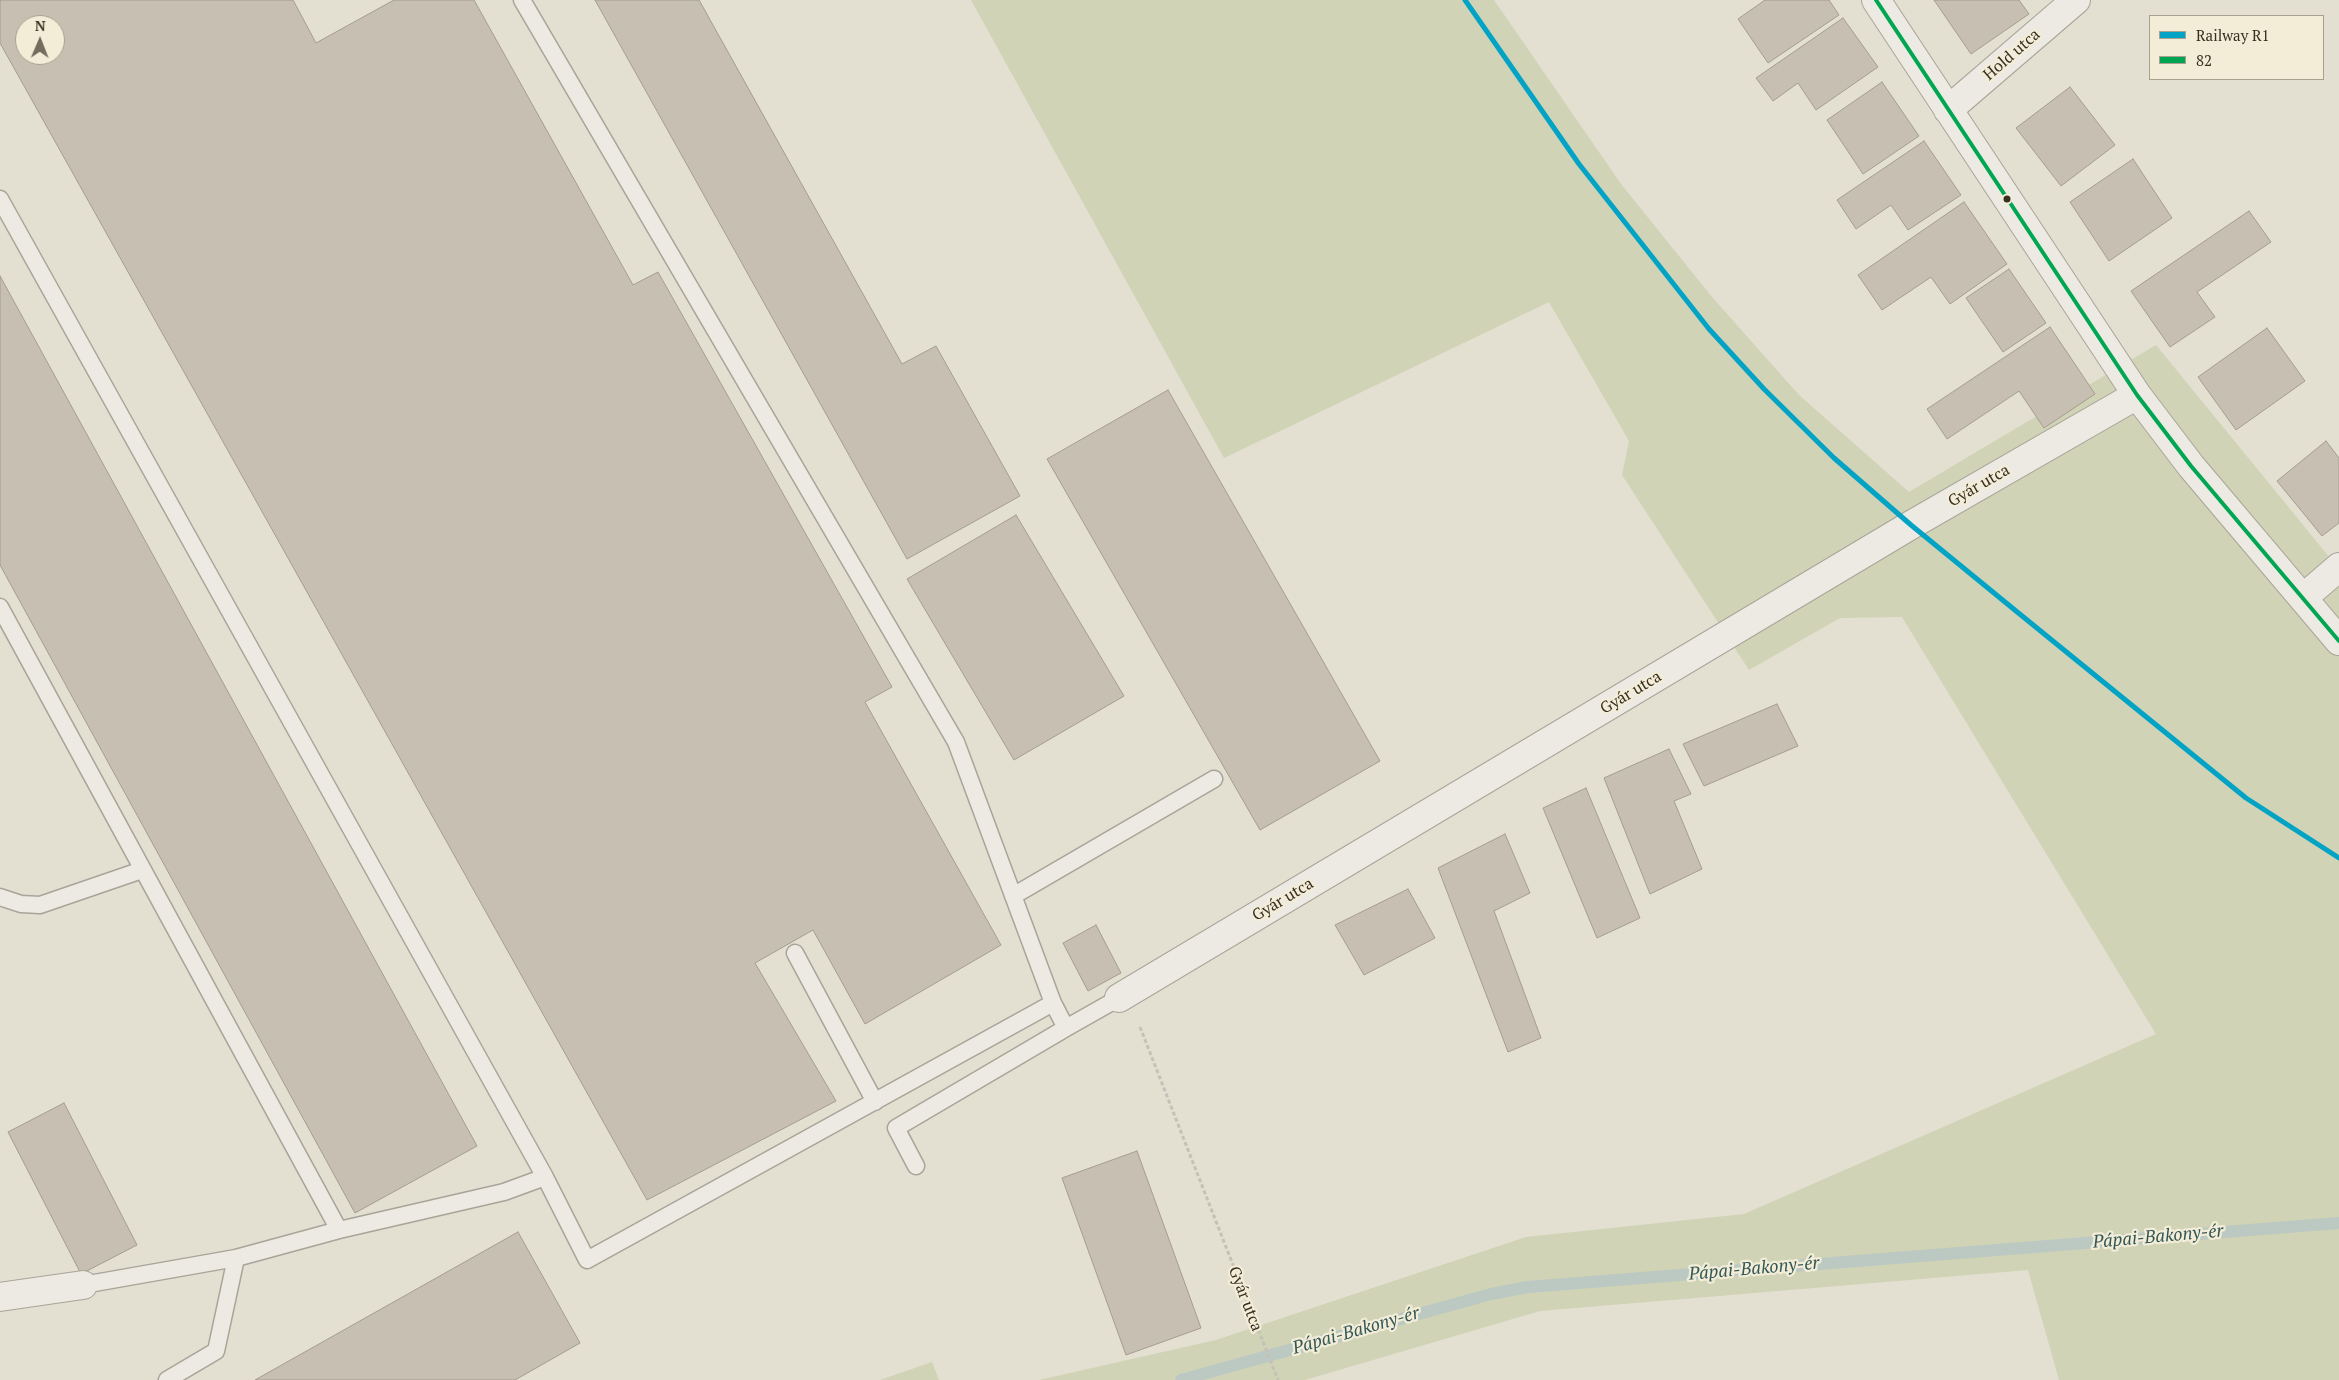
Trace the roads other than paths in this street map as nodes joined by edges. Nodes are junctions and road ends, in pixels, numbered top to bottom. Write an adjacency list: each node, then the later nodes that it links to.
1 (522, 0): 13 (lane)
2 (1876, 0): 4 (street)
3 (2076, 0): 4 (street, Hold utca)
4 (1948, 110): 6 (street)
5 (0, 199): 21 (lane)
6 (2137, 395): 8 (street); 16 (street, Gyár utca)
7 (2339, 567): 8 (street)
8 (2303, 598): 10 (street)
9 (0, 607): 12 (lane)
10 (2339, 640)
11 (1214, 779): 13 (lane)
12 (142, 870): 14 (lane); 22 (lane)
13 (1014, 896): 17 (lane)
14 (0, 898)
15 (795, 953): 19 (lane)
16 (1123, 996): 18 (lane)
17 (1054, 1003): 18 (lane); 19 (lane)
18 (1066, 1028): 20 (lane)
19 (875, 1102): 21 (lane)
20 (916, 1166)
21 (545, 1177): 22 (lane)
22 (339, 1230): 23 (lane)
23 (236, 1258): 24 (lane); 26 (lane)
24 (83, 1285): 25 (street)
25 (0, 1297)
26 (167, 1380)

